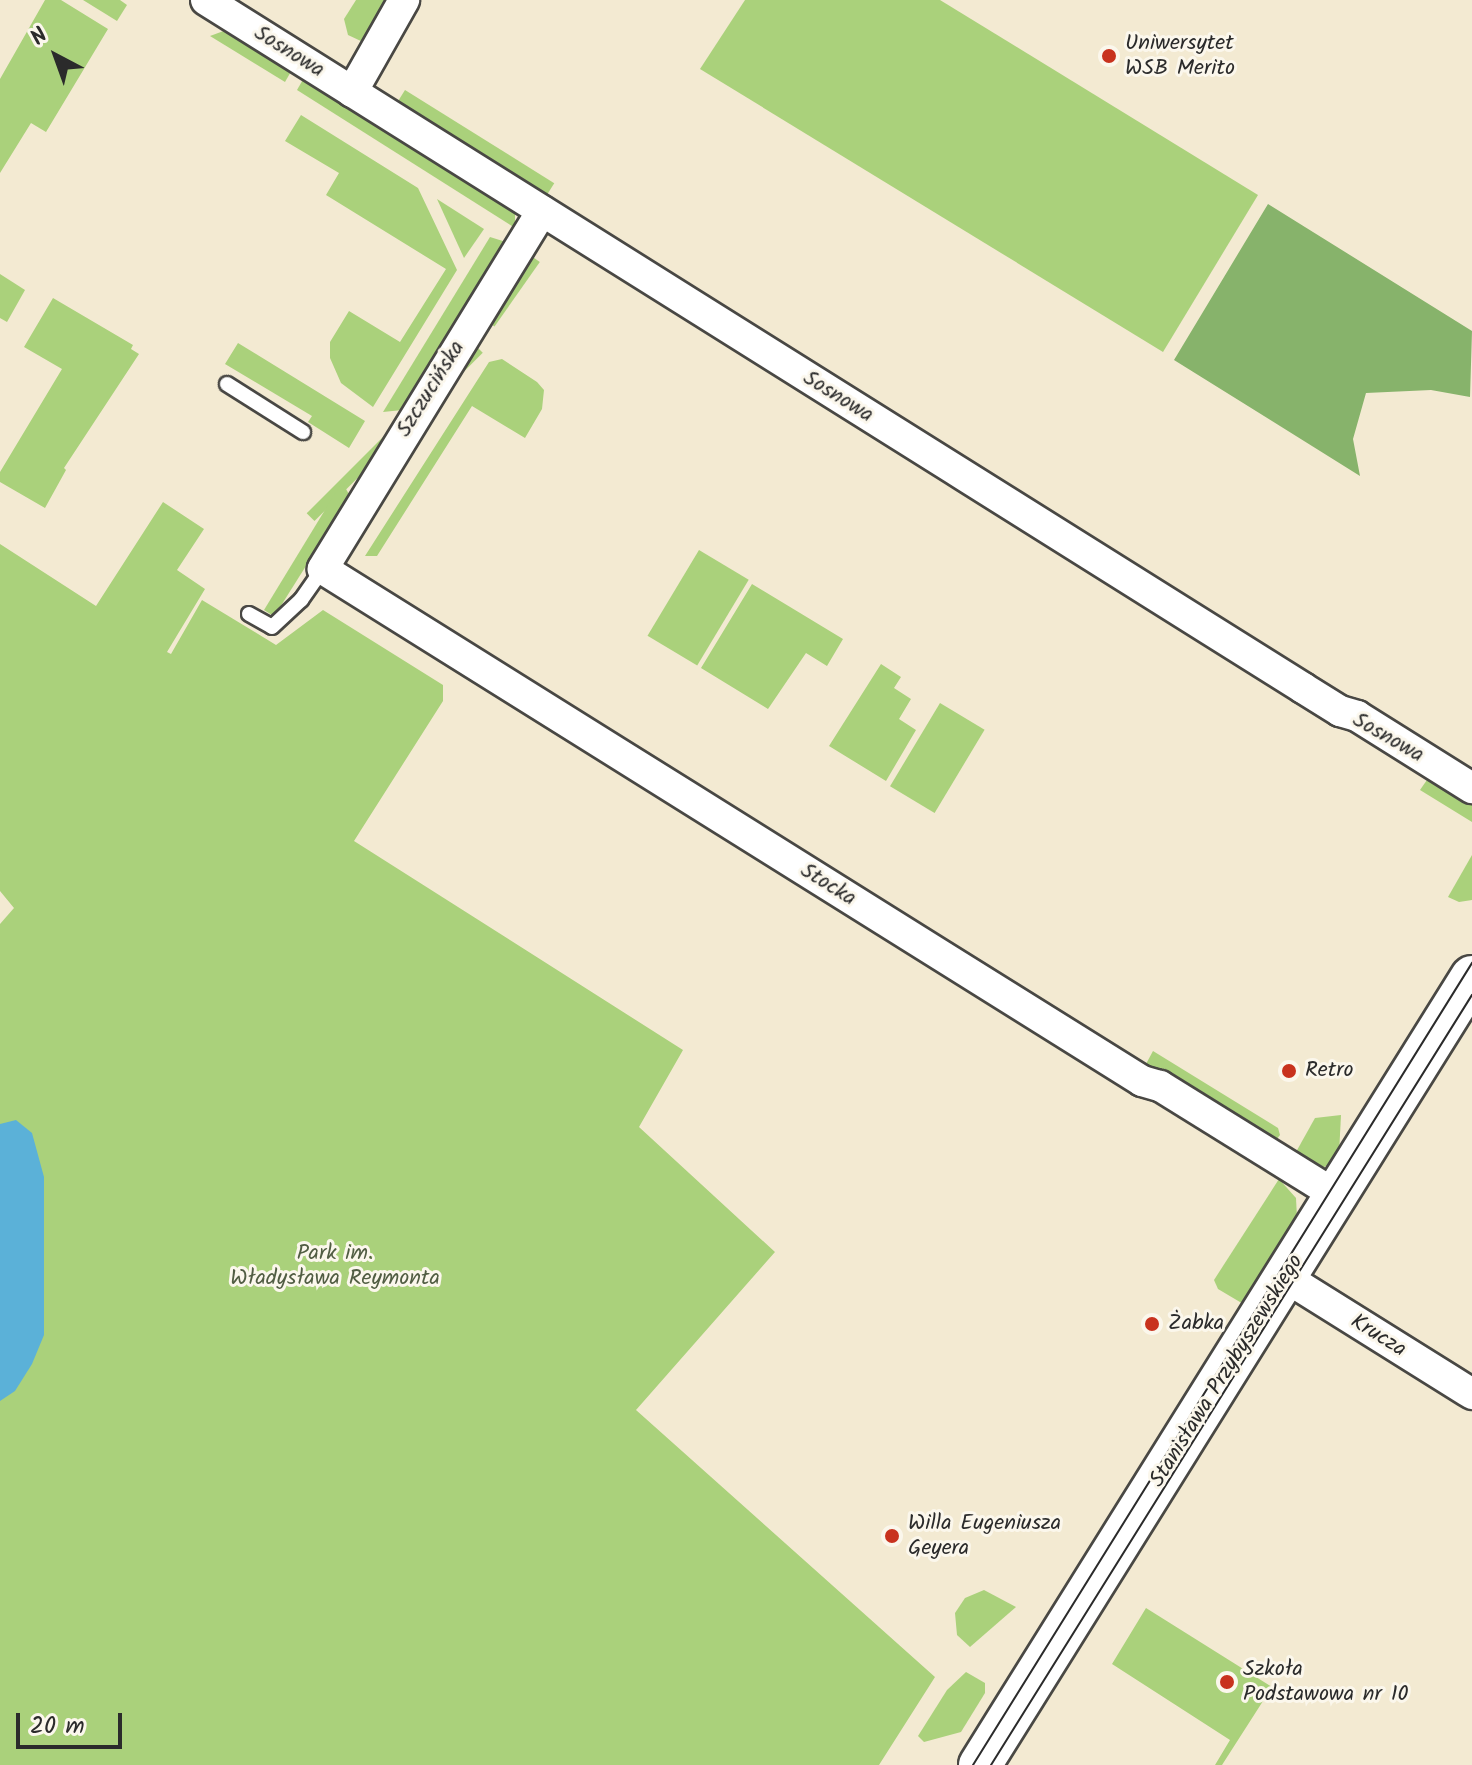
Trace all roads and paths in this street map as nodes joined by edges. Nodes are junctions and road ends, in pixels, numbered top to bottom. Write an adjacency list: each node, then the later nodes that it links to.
1 (206, 0): 3 (street, Sosnowa)
2 (404, 0): 3 (street)
3 (352, 92): 4 (street, Sosnowa)
4 (542, 211): 7 (street, Szczucińska); 9 (street, Sosnowa)
5 (227, 384): 6 (lane)
6 (303, 432)
7 (323, 569): 8 (lane); 11 (street, Stocka)
8 (249, 614)
9 (1472, 788)
10 (1472, 977): 11 (street, Stanisława Przybyszewskiego)
11 (1336, 1195): 12 (street, Stanisława Przybyszewskiego)
12 (1285, 1277): 13 (street, Krucza); 14 (street, Stanisława Przybyszewskiego)
13 (1472, 1394)
14 (980, 1765)

